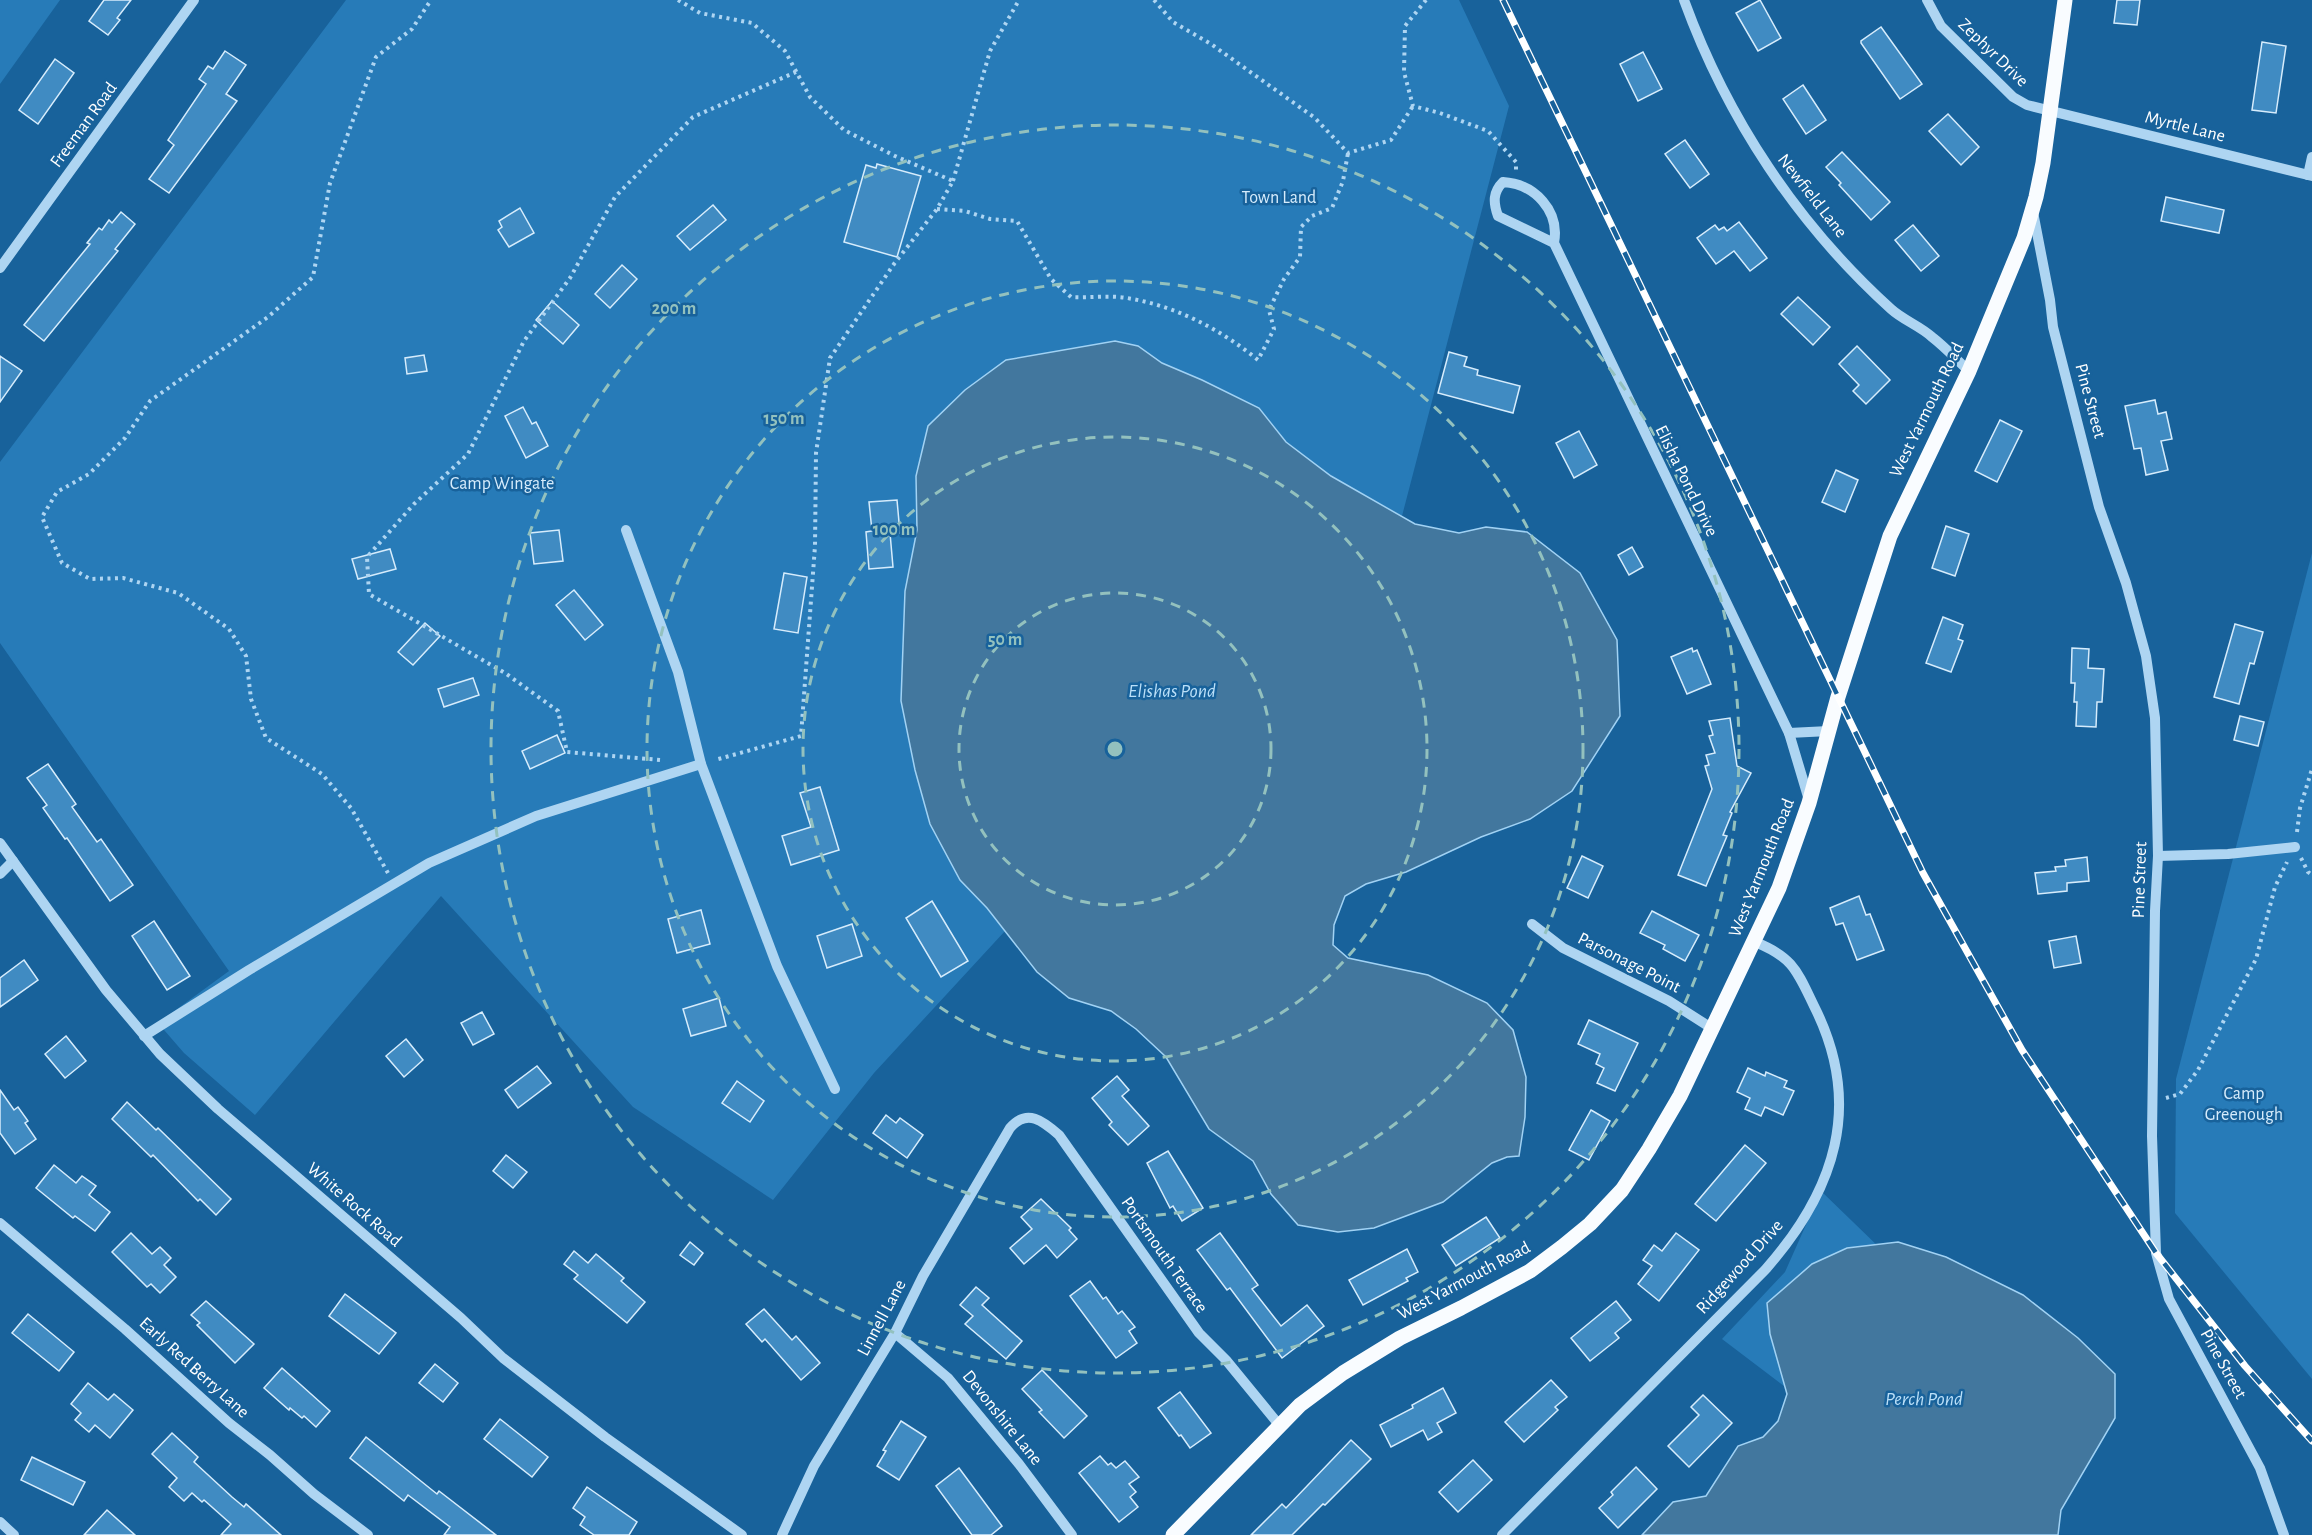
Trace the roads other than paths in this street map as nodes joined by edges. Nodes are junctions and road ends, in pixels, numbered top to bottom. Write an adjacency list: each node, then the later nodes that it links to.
1 (194, 0): 10 (street, Freeman Road)
2 (1684, 0): 11 (street, Newfield Lane)
3 (1927, 0): 5 (street, Zephyr Drive)
4 (2065, 0): 5 (main road, West Yarmouth Road)
5 (2051, 110): 7 (street, Myrtle Lane); 8 (main road, West Yarmouth Road)
6 (2312, 158): 7 (street)
7 (2310, 175)
8 (2033, 212): 11 (main road, West Yarmouth Road); 19 (street, Pine Street)
9 (1554, 243): 9 (street, Elisha Pond Drive); 14 (street, Elisha Pond Drive)
10 (0, 268)
11 (1969, 371): 13 (main road, West Yarmouth Road)
12 (626, 530): 15 (street)
13 (1829, 731): 14 (street); 16 (main road, West Yarmouth Road)
14 (1789, 733): 16 (street, Elisha Pond Drive)
15 (701, 764): 25 (street); 26 (street)
16 (1809, 804): 23 (main road, West Yarmouth Road)
17 (0, 843): 20 (street, White Rock Road)
18 (2295, 847): 19 (street)
19 (2158, 856): 39 (street, Pine Street)
20 (14, 861): 21 (street); 25 (street, White Rock Road)
21 (0, 874)
22 (1532, 924): 24 (street, Parsonage Point)
23 (1755, 942): 24 (main road, West Yarmouth Road); 38 (street, Ridgewood Drive)
24 (1713, 1029): 30 (main road, West Yarmouth Road)
25 (144, 1036): 34 (street, White Rock Road)
26 (835, 1089)
27 (1016, 1120): 29 (street, Linnell Lane); 30 (street, Portsmouth Terrace)
28 (0, 1223): 33 (street, Early Red Berry Lane)
29 (895, 1333): 35 (street, Linnell Lane); 36 (street, Devonshire Lane)
30 (1280, 1426): 37 (main road, West Yarmouth Road)
31 (0, 1522): 32 (street)
32 (14, 1535)
33 (368, 1535)
34 (742, 1535)
35 (782, 1535)
36 (1072, 1535)
37 (1173, 1535)
38 (1502, 1535)
39 (2284, 1535)

